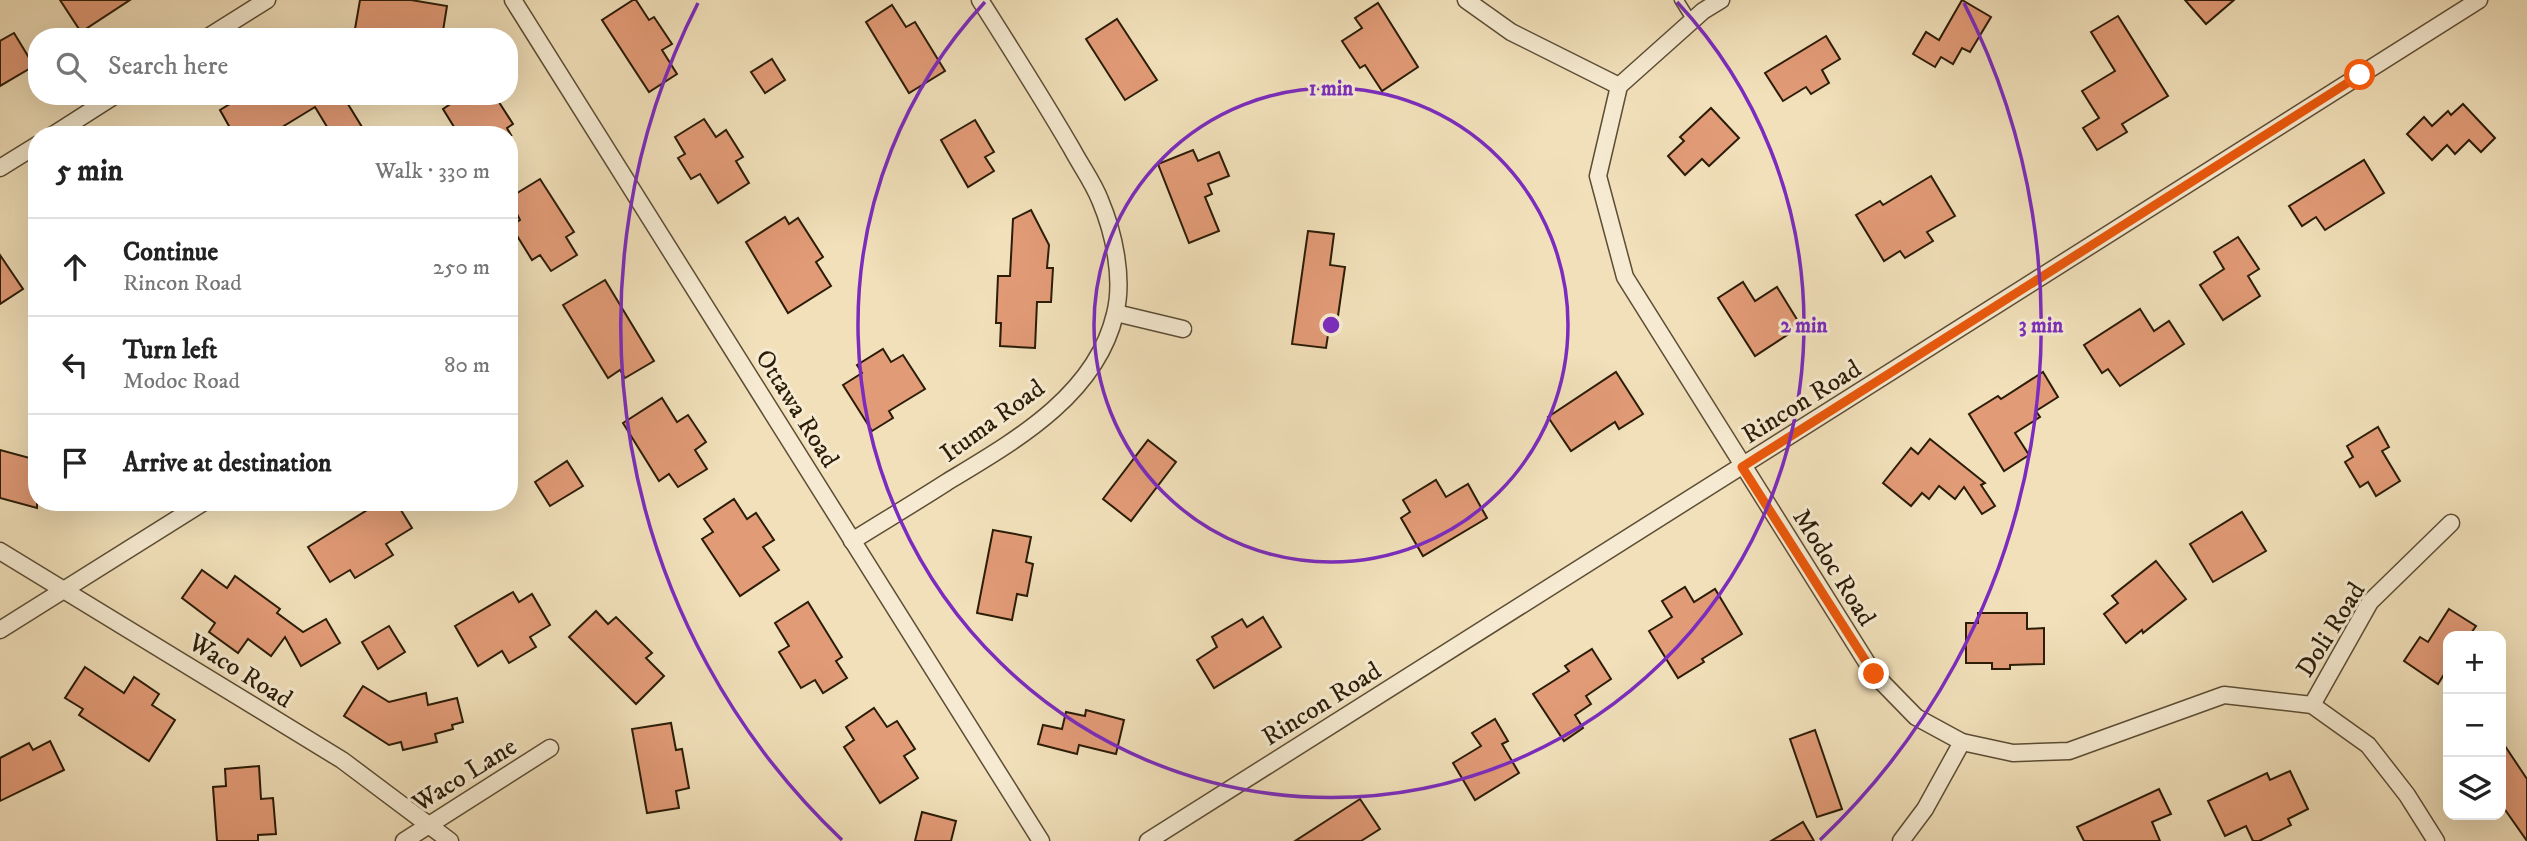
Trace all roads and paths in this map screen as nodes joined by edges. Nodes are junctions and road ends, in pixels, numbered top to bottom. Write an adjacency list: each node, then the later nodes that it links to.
1 (267, 0): 9 (street)
2 (513, 0): 20 (street, Ottawa Road)
3 (980, 0): 15 (street, Ituma Road)
4 (1466, 0): 10 (street)
5 (1679, 0): 8 (lane)
6 (1721, 0): 8 (street)
7 (2480, 0): 17 (street, Rincon Road)
8 (1692, 21): 10 (street)
9 (222, 28)
10 (1619, 86): 17 (street, Modoc Road)
11 (100, 105): 12 (street)
12 (66, 126)
13 (28, 151): 14 (street)
14 (0, 168)
15 (1116, 313): 16 (street); 20 (street, Ituma Road)
16 (1183, 329)
17 (1742, 467): 25 (street, Modoc Road); 31 (street, Rincon Road)
18 (190, 511): 22 (street)
19 (2451, 523): 24 (street, Doli Road)
20 (852, 541): 30 (street, Ottawa Road)
21 (0, 551): 22 (street, Waco Road)
22 (64, 590): 23 (street); 27 (street, Waco Road)
23 (0, 630)
24 (2312, 705): 25 (street, Modoc Road); 33 (street, Modoc Road)
25 (1962, 742): 32 (street)
26 (550, 748): 27 (street, Waco Lane)
27 (430, 824): 28 (street, Waco Lane); 29 (street, Waco Road)
28 (404, 841)
29 (450, 841)
30 (1041, 841)
31 (1148, 841)
32 (1901, 841)
33 (2436, 841)

